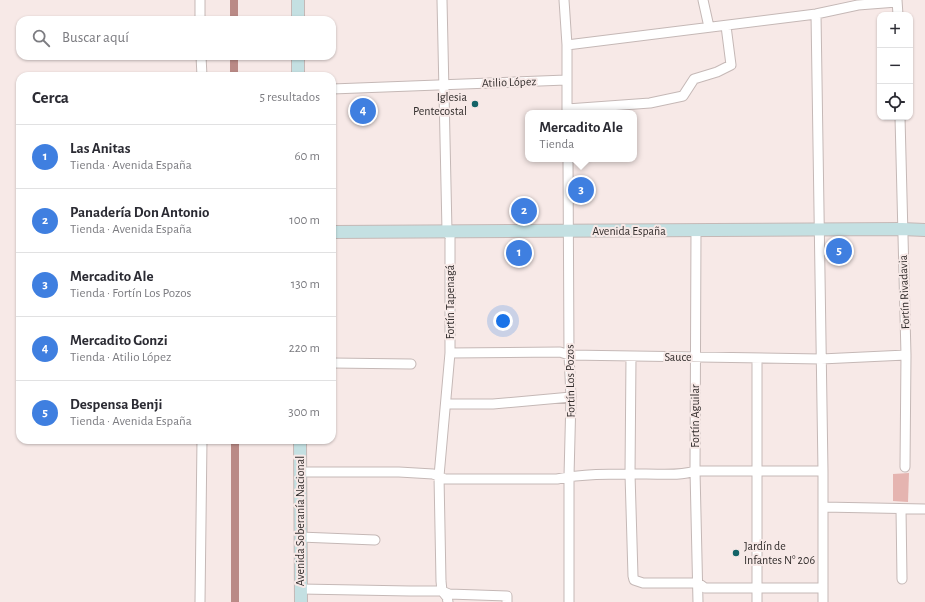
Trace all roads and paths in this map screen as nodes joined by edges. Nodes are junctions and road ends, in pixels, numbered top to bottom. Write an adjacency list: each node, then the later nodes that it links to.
1 (200, 0): 9 (street)
2 (298, 0): 10 (main road)
3 (442, 0): 19 (street, Fortín Tapenagá)
4 (564, 0): 13 (street)
5 (703, 0): 12 (street)
6 (897, 1): 7 (street); 8 (street)
7 (898, 12)
8 (816, 14): 11 (street); 27 (street)
9 (200, 16)
10 (298, 16)
11 (726, 26): 12 (street); 22 (street)
12 (709, 27): 13 (street)
13 (567, 45): 18 (street)
14 (201, 60): 16 (street)
15 (298, 60): 17 (main road)
16 (202, 72)
17 (298, 72)
18 (566, 80): 19 (street, Atilio López); 21 (street)
19 (445, 84): 20 (street, Atilio López); 29 (street, Fortín Tapenagá)
20 (336, 89)
21 (567, 110)
22 (577, 110)
23 (900, 120): 25 (street, Fortín Rivadavia)
24 (568, 162): 30 (street, Fortín Los Pozos)
25 (902, 229): 27 (main road, Avenida España); 28 (main road, Avenida España); 34 (street, Fortín Rivadavia)
26 (696, 230): 27 (main road, Avenida España); 30 (main road, Avenida España); 35 (street, Fortín Aguilar)
27 (819, 230): 38 (street)
28 (925, 230)
29 (447, 231): 30 (main road, Avenida España); 31 (main road, Avenida España); 32 (street, Fortín Tapenagá)
30 (569, 231): 33 (street, Fortín Los Pozos)
31 (336, 232)
32 (450, 352): 33 (street, Sauce); 42 (street, Fortín Tapenagá)
33 (569, 355): 36 (street, Sauce); 41 (street, Fortín Los Pozos)
34 (906, 355): 38 (street, Sauce); 45 (street, Fortín Rivadavia)
35 (695, 356): 36 (street, Sauce); 37 (street, Sauce); 46 (street, Fortín Aguilar)
36 (631, 357): 50 (street)
37 (757, 358): 38 (street, Sauce); 49 (street)
38 (821, 359): 47 (street)
39 (336, 363): 40 (street)
40 (411, 364)
41 (571, 397): 42 (street); 52 (street, Fortín Los Pozos)
42 (446, 404): 51 (street, Fortín Tapenagá)
43 (202, 444): 65 (street)
44 (300, 444): 48 (main road, Avenida Soberanía Nacional)
45 (905, 467)
46 (695, 471): 49 (street); 50 (street); 59 (street, Fortín Aguilar)
47 (823, 471): 49 (street); 53 (street)
48 (300, 472): 51 (street); 56 (main road, Avenida Soberanía Nacional)
49 (758, 472): 60 (street)
50 (630, 474): 52 (street); 59 (street)
51 (439, 476): 52 (street); 63 (street, Fortín Tapenagá)
52 (569, 476): 68 (street, Fortín Los Pozos)
53 (823, 507): 54 (street); 61 (street)
54 (901, 509): 55 (street); 58 (street)
55 (925, 510)
56 (300, 537): 57 (street); 62 (main road, Avenida Soberanía Nacional)
57 (375, 540)
58 (902, 579)
59 (698, 583): 60 (street); 69 (street, Fortín Aguilar)
60 (757, 588): 61 (street); 70 (street)
61 (823, 588): 71 (street)
62 (300, 589): 63 (street); 66 (main road, Avenida Soberanía Nacional)
63 (442, 591): 64 (street); 67 (street, Fortín Tapenagá)
64 (507, 599)
65 (200, 602)
66 (300, 602)
67 (448, 602)
68 (569, 602)
69 (698, 602)
70 (757, 602)
71 (823, 602)

